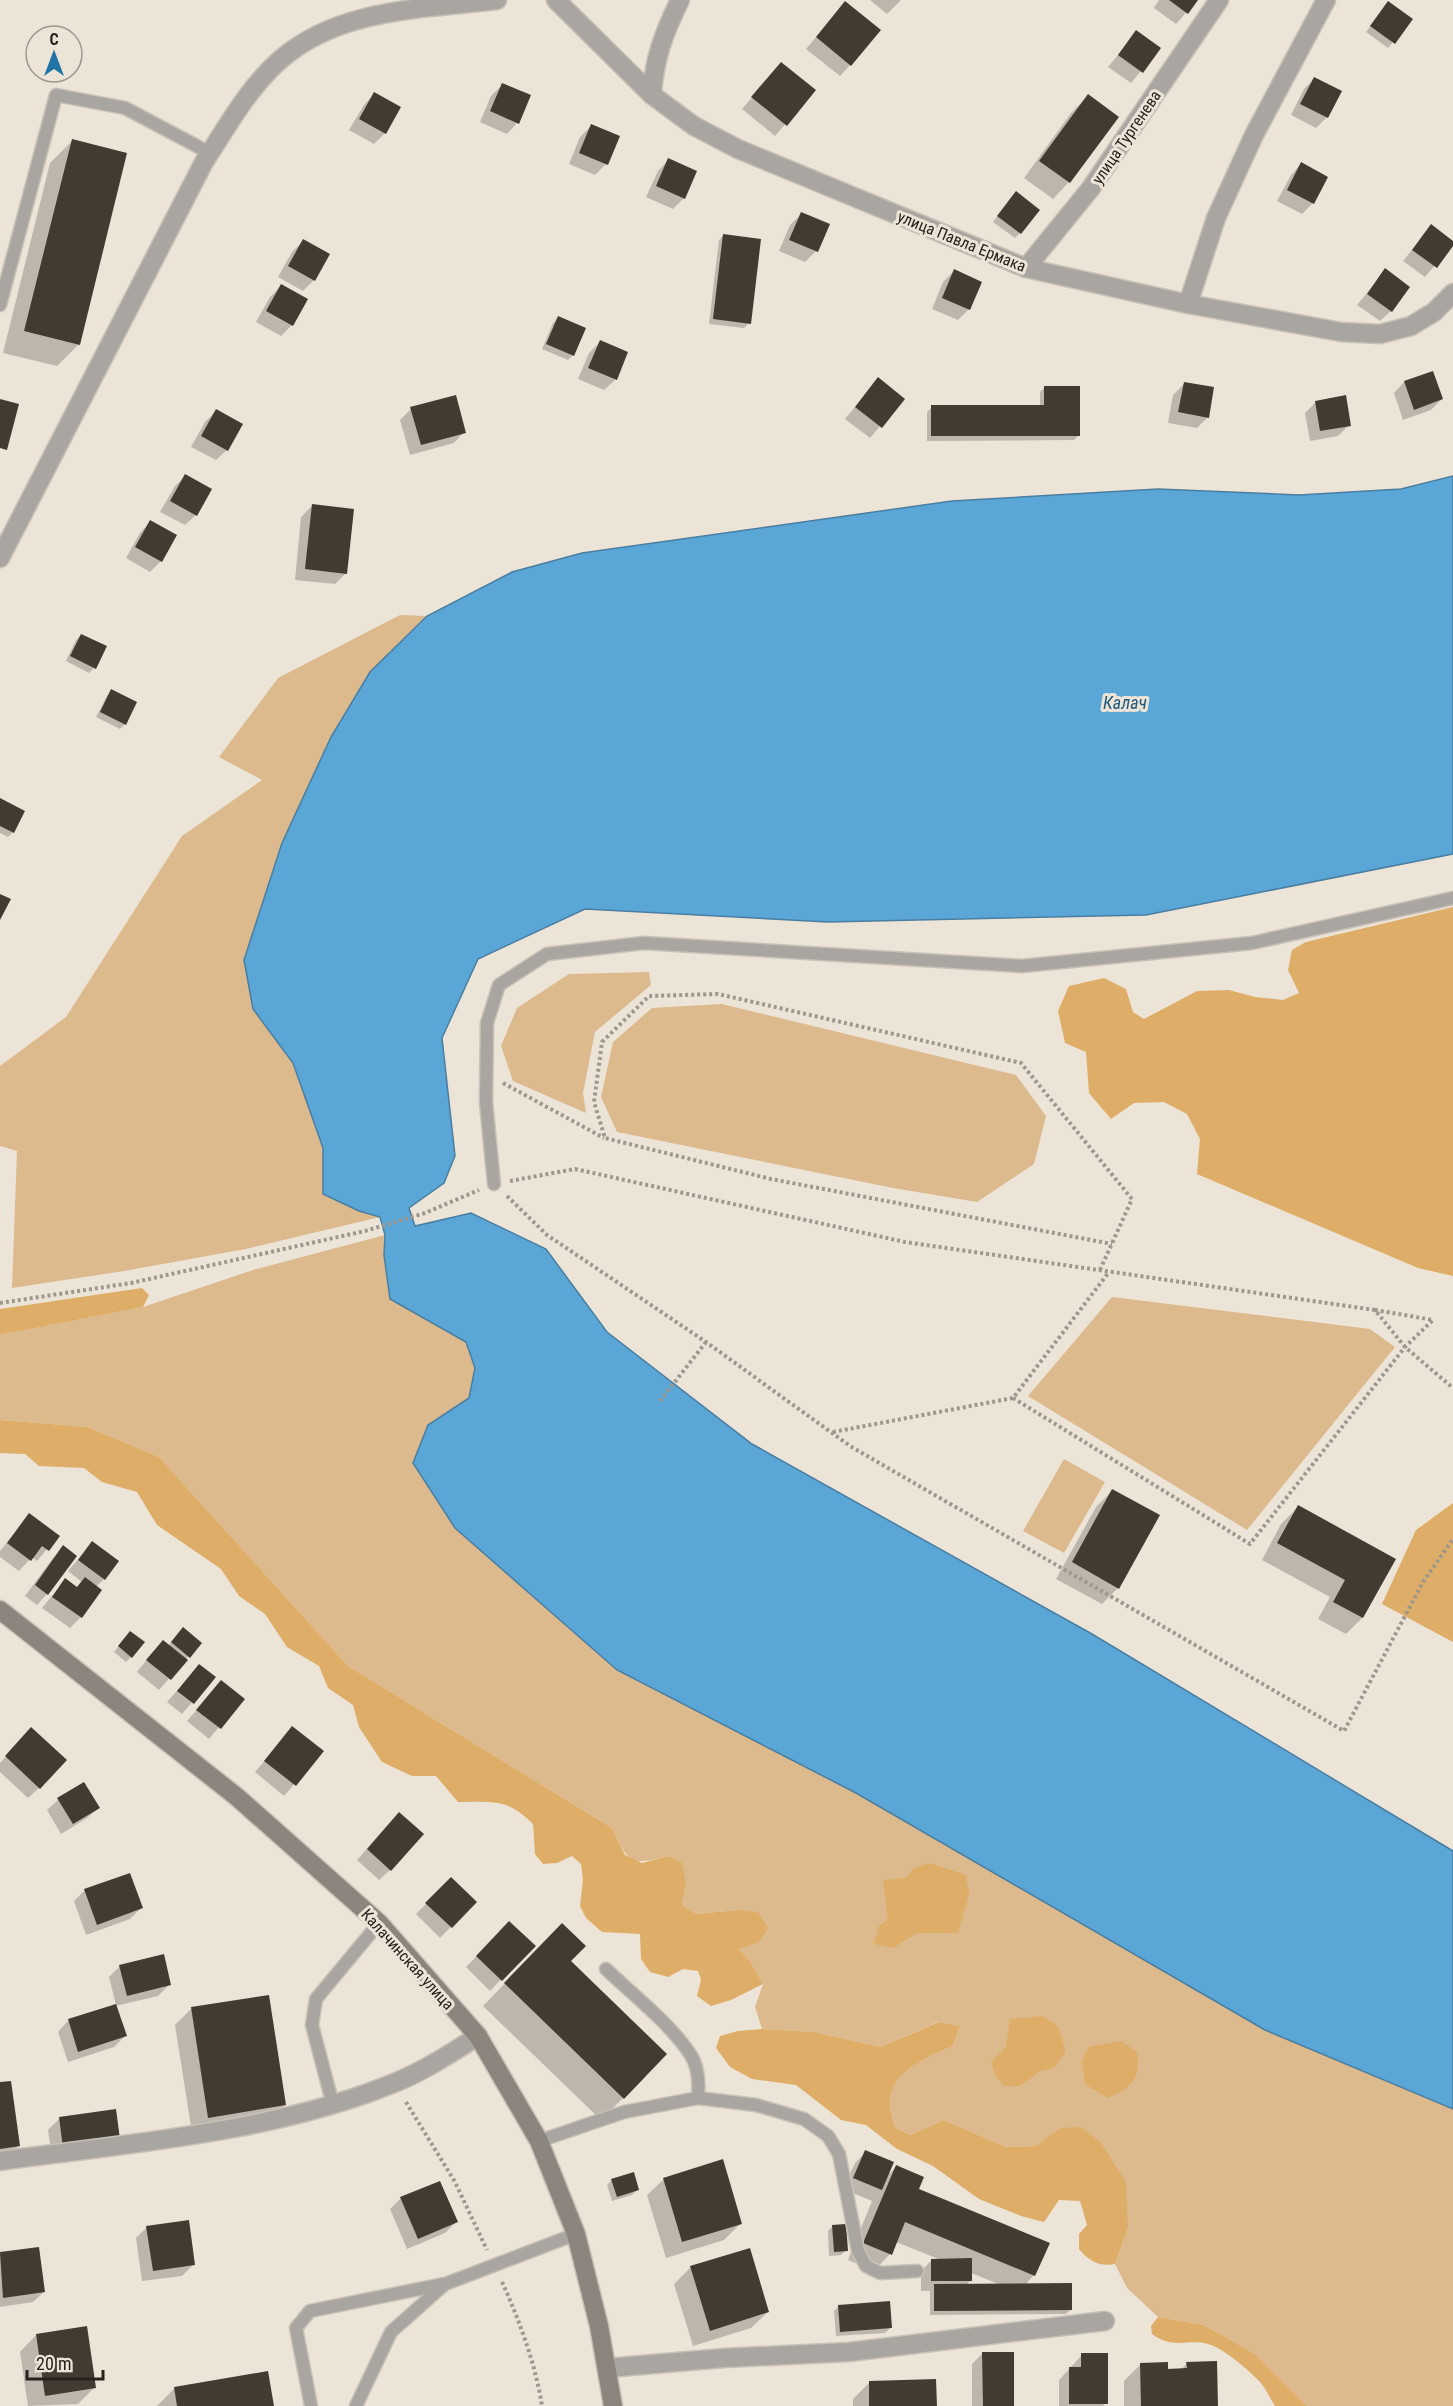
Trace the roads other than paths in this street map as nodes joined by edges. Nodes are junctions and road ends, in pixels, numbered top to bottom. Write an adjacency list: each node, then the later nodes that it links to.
1 (497, 0): 7 (street)
2 (556, 0): 6 (street, улица Павла Ермака)
3 (680, 0): 6 (street)
4 (1219, 0): 8 (street, улица Тургенева)
5 (1326, 0): 10 (street)
6 (652, 95): 8 (street, улица Павла Ермака)
7 (210, 153): 11 (lane); 12 (street)
8 (1026, 268): 10 (street, улица Павла Ермака)
9 (1453, 293): 10 (street, улица Павла Ермака)
10 (1188, 304)
11 (0, 305)
12 (0, 558)
13 (1453, 898): 14 (lane)
14 (494, 1184)
15 (0, 1610): 16 (main road, Калачинская улица)
16 (379, 1923): 18 (main road, Калачинская улица); 20 (lane)
17 (606, 1969): 19 (lane)
18 (478, 2036): 20 (street); 21 (main road, Калачинская улица)
19 (698, 2098): 21 (lane); 24 (lane)
20 (333, 2105): 22 (street)
21 (539, 2141): 23 (main road, Калачинская улица)
22 (0, 2161)
23 (576, 2234): 25 (lane); 27 (main road, Калачинская улица)
24 (917, 2271)
25 (445, 2284): 28 (lane); 29 (lane)
26 (1105, 2321): 27 (street)
27 (607, 2368): 30 (main road, Калачинская улица)
28 (311, 2406)
29 (356, 2406)
30 (613, 2406)

